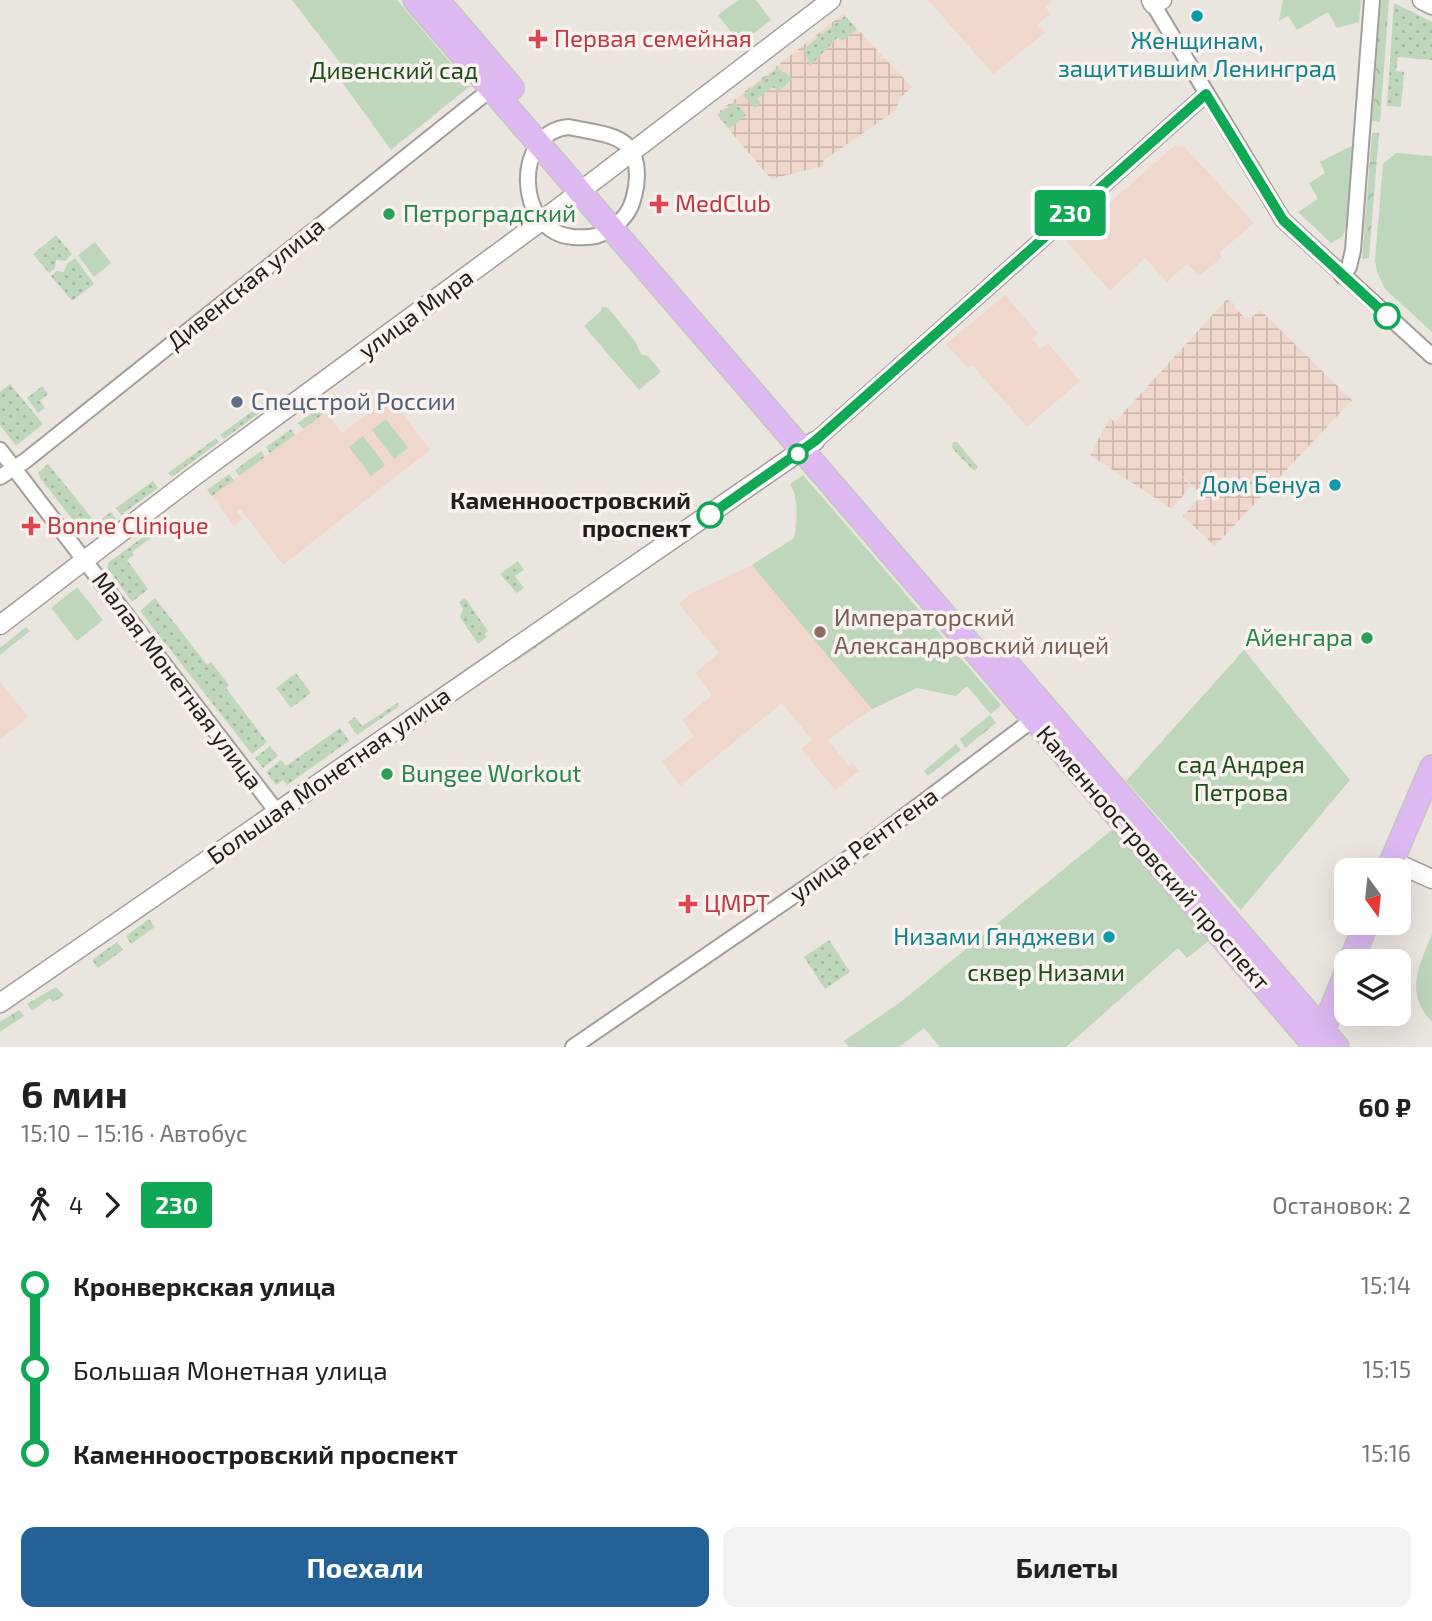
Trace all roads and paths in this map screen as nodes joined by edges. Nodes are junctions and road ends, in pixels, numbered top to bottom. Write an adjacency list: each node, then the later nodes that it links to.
1 (415, 0): 8 (main road, Каменноостровский проспект)
2 (437, 0): 10 (main road, Каменноостровский проспект)
3 (831, 0): 11 (street, улица Мира)
4 (1373, 0): 15 (street)
5 (1422, 0): 7 (street)
6 (1155, 2): 9 (street)
7 (1432, 5)
8 (491, 89): 10 (main road, Каменноостровский проспект); 19 (street, Дивенская улица)
9 (1206, 94): 15 (street); 17 (street, Большая Монетная улица)
10 (545, 139): 11 (street); 12 (main road, Каменноостровский проспект); 13 (street)
11 (634, 151): 12 (street, улица Мира); 14 (street)
12 (586, 187): 13 (street, улица Мира); 14 (main road, Каменноостровский проспект)
13 (540, 222): 14 (street); 21 (street, улица Мира)
14 (618, 223): 17 (main road, Каменноостровский проспект)
15 (1342, 276): 16 (street)
16 (1432, 356)
17 (809, 446): 23 (main road, Каменноостровский проспект); 25 (street, Большая Монетная улица)
18 (0, 450): 19 (street, Малая Монетная улица)
19 (14, 468): 20 (street, Дивенская улица); 21 (street, Малая Монетная улица)
20 (0, 477)
21 (84, 559): 22 (street, улица Мира); 25 (street, Малая Монетная улица)
22 (0, 625)
23 (1040, 714): 31 (main road, Каменноостровский проспект); 32 (street, улица Рентгена)
24 (1432, 767): 26 (main road)
25 (277, 812): 29 (street, Большая Монетная улица)
26 (1393, 858)
27 (1411, 872): 28 (street)
28 (1432, 879)
29 (0, 1003)
30 (1334, 1013): 31 (main road)
31 (1325, 1041)
32 (572, 1047)

